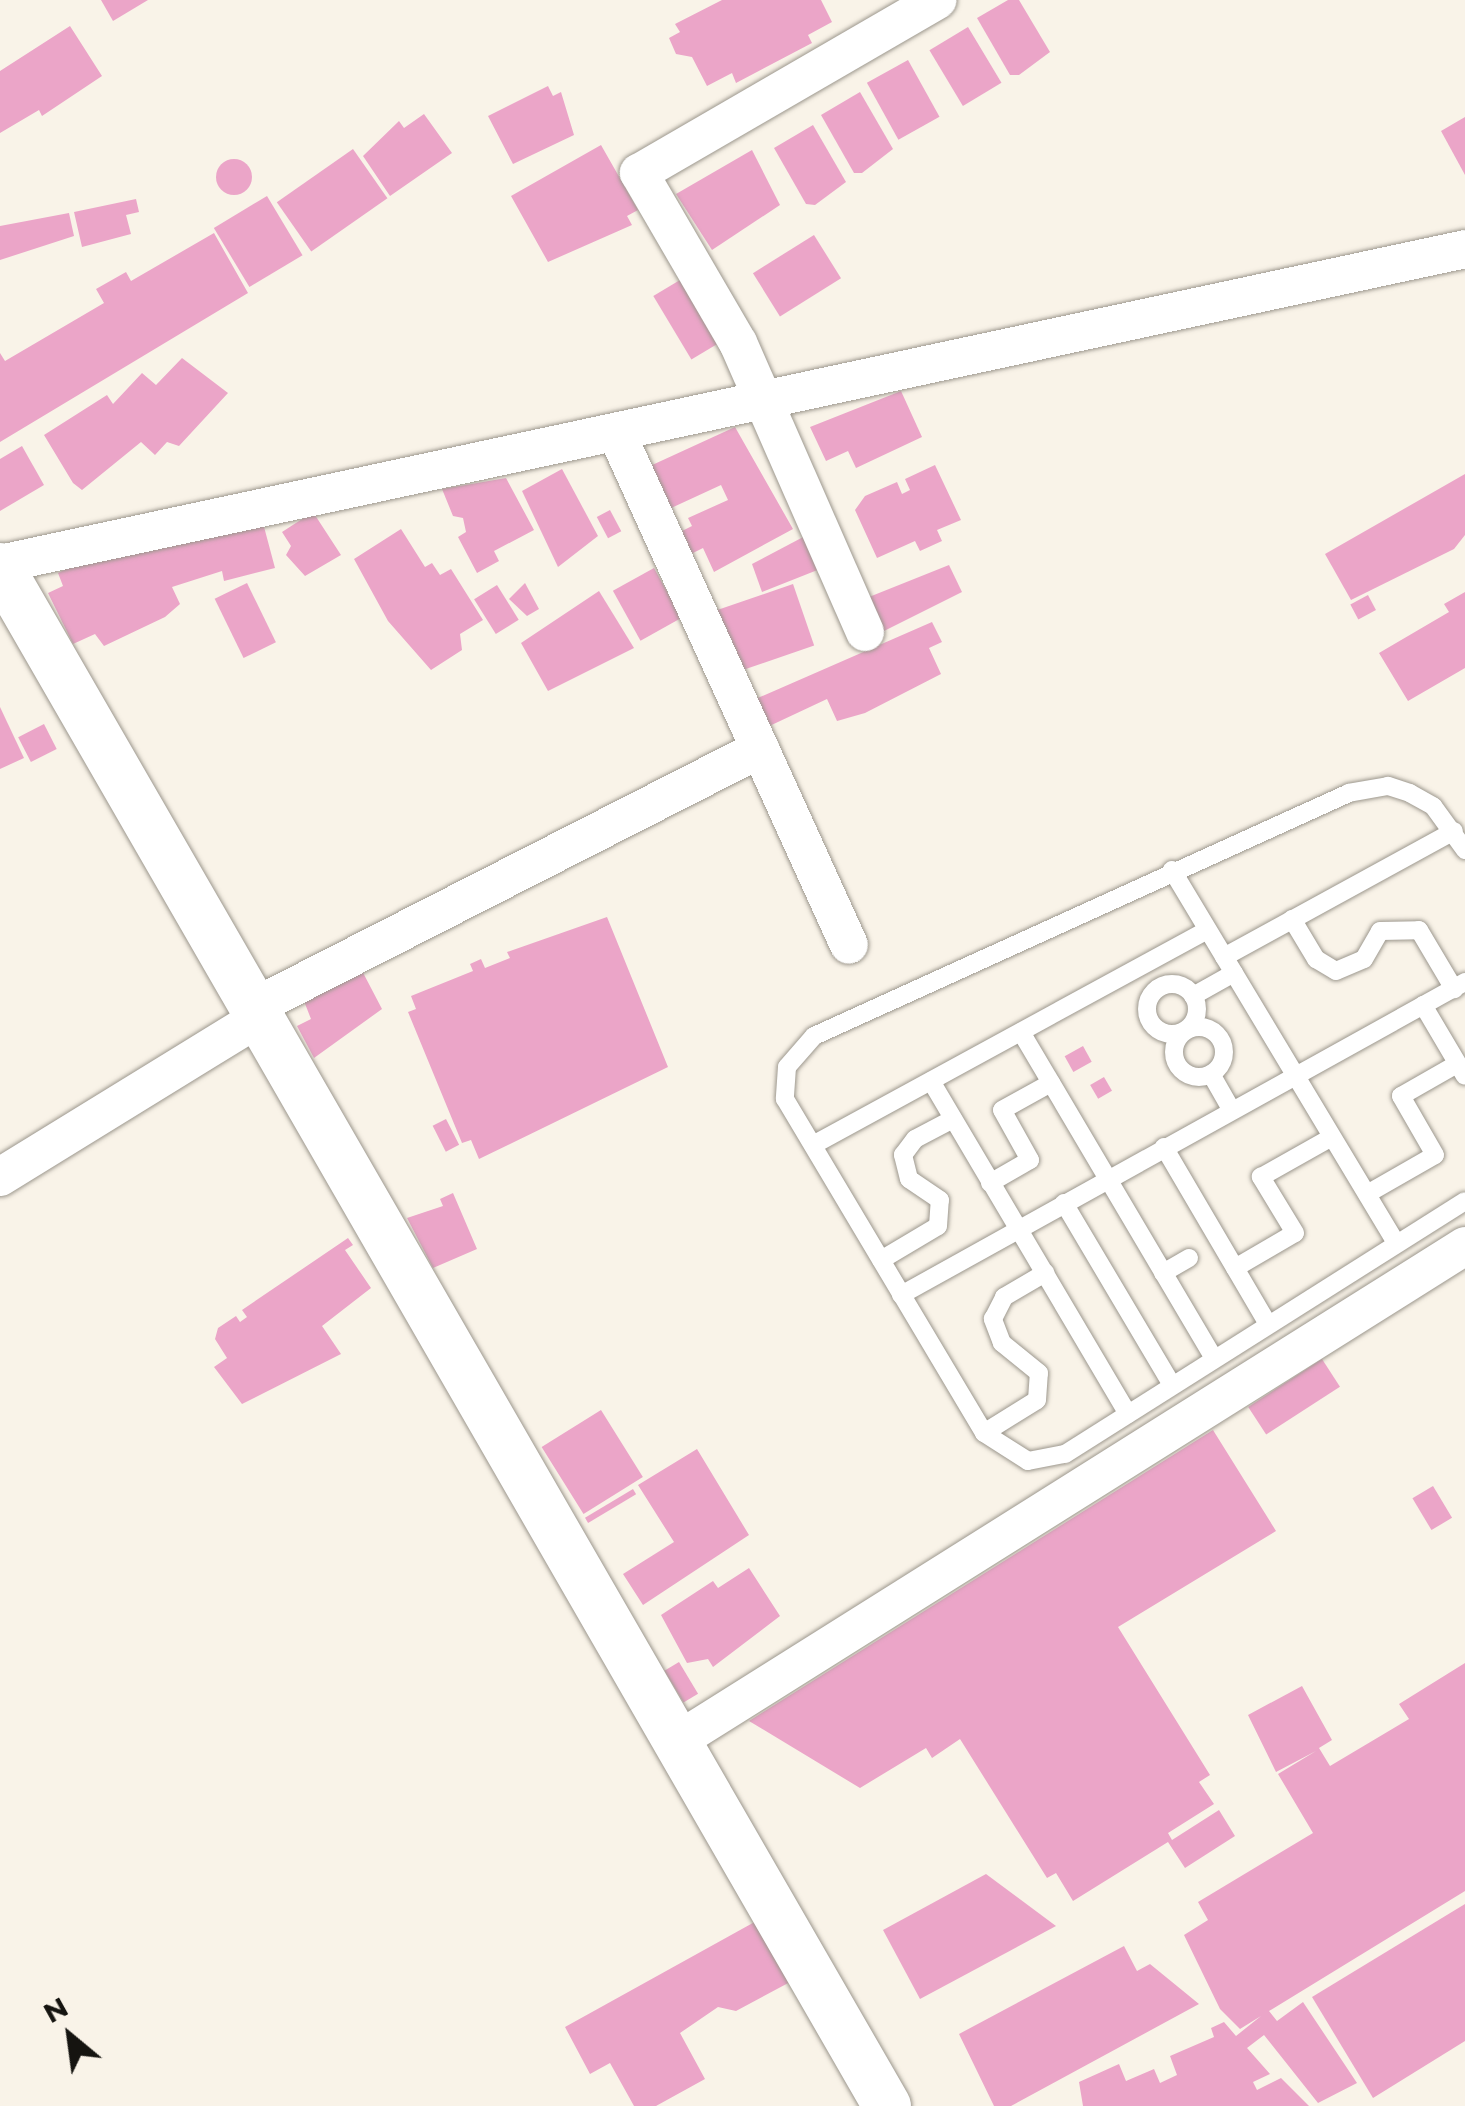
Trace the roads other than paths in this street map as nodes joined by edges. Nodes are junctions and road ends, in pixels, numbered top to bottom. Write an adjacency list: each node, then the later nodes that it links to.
1 (938, 0): 3 (street)
2 (1465, 249): 3 (street)
3 (765, 399): 4 (street); 6 (street)
4 (616, 432): 5 (street); 7 (street)
5 (0, 565): 21 (street)
6 (865, 632)
7 (760, 749): 13 (street); 21 (street)
8 (1454, 830): 9 (lane); 10 (lane); 11 (lane)
9 (1465, 850)
10 (1172, 870): 12 (lane); 32 (lane)
11 (1292, 919): 14 (lane); 17 (lane)
12 (1207, 930): 14 (lane); 15 (lane)
13 (850, 946)
14 (1224, 956): 16 (lane)
15 (1145, 964): 18 (lane); 23 (lane)
16 (1234, 974): 19 (lane); 26 (lane)
17 (1462, 984): 20 (lane)
18 (1160, 988): 19 (lane); 22 (lane)
19 (1194, 996): 22 (lane)
20 (1423, 1005): 24 (lane); 26 (lane)
21 (259, 1011): 34 (street); 54 (street)
22 (1186, 1031): 25 (lane); 25 (lane)
23 (1021, 1032): 27 (lane); 28 (lane)
24 (1461, 1070): 37 (lane)
25 (1211, 1074): 29 (lane)
26 (1294, 1074): 29 (lane); 31 (lane)
27 (930, 1081): 30 (lane); 32 (lane)
28 (1052, 1083): 35 (lane); 36 (lane)
29 (1231, 1110): 33 (lane)
30 (952, 1119): 36 (lane); 44 (lane)
31 (1332, 1137): 37 (lane); 45 (lane)
32 (813, 1145): 44 (lane)
33 (1164, 1146): 35 (lane); 45 (lane)
34 (0, 1177)
35 (1108, 1178): 39 (lane); 47 (lane)
36 (990, 1182): 40 (lane)
37 (1367, 1194): 41 (lane)
38 (1465, 1201): 41 (lane)
39 (1064, 1203): 40 (lane); 51 (lane)
40 (1018, 1229): 46 (lane); 48 (lane)
41 (1396, 1243): 49 (lane)
42 (1465, 1246): 54 (street)
43 (1189, 1258): 47 (lane)
44 (880, 1260): 48 (lane)
45 (1235, 1268): 49 (lane)
46 (1044, 1273): 52 (lane); 53 (lane)
47 (1163, 1273): 50 (lane)
48 (901, 1294): 53 (lane)
49 (1268, 1324): 50 (lane)
50 (1214, 1358): 51 (lane)
51 (1172, 1385): 52 (lane)
52 (1128, 1414): 53 (lane)
53 (984, 1433)
54 (682, 1738): 55 (street)
55 (887, 2106)

